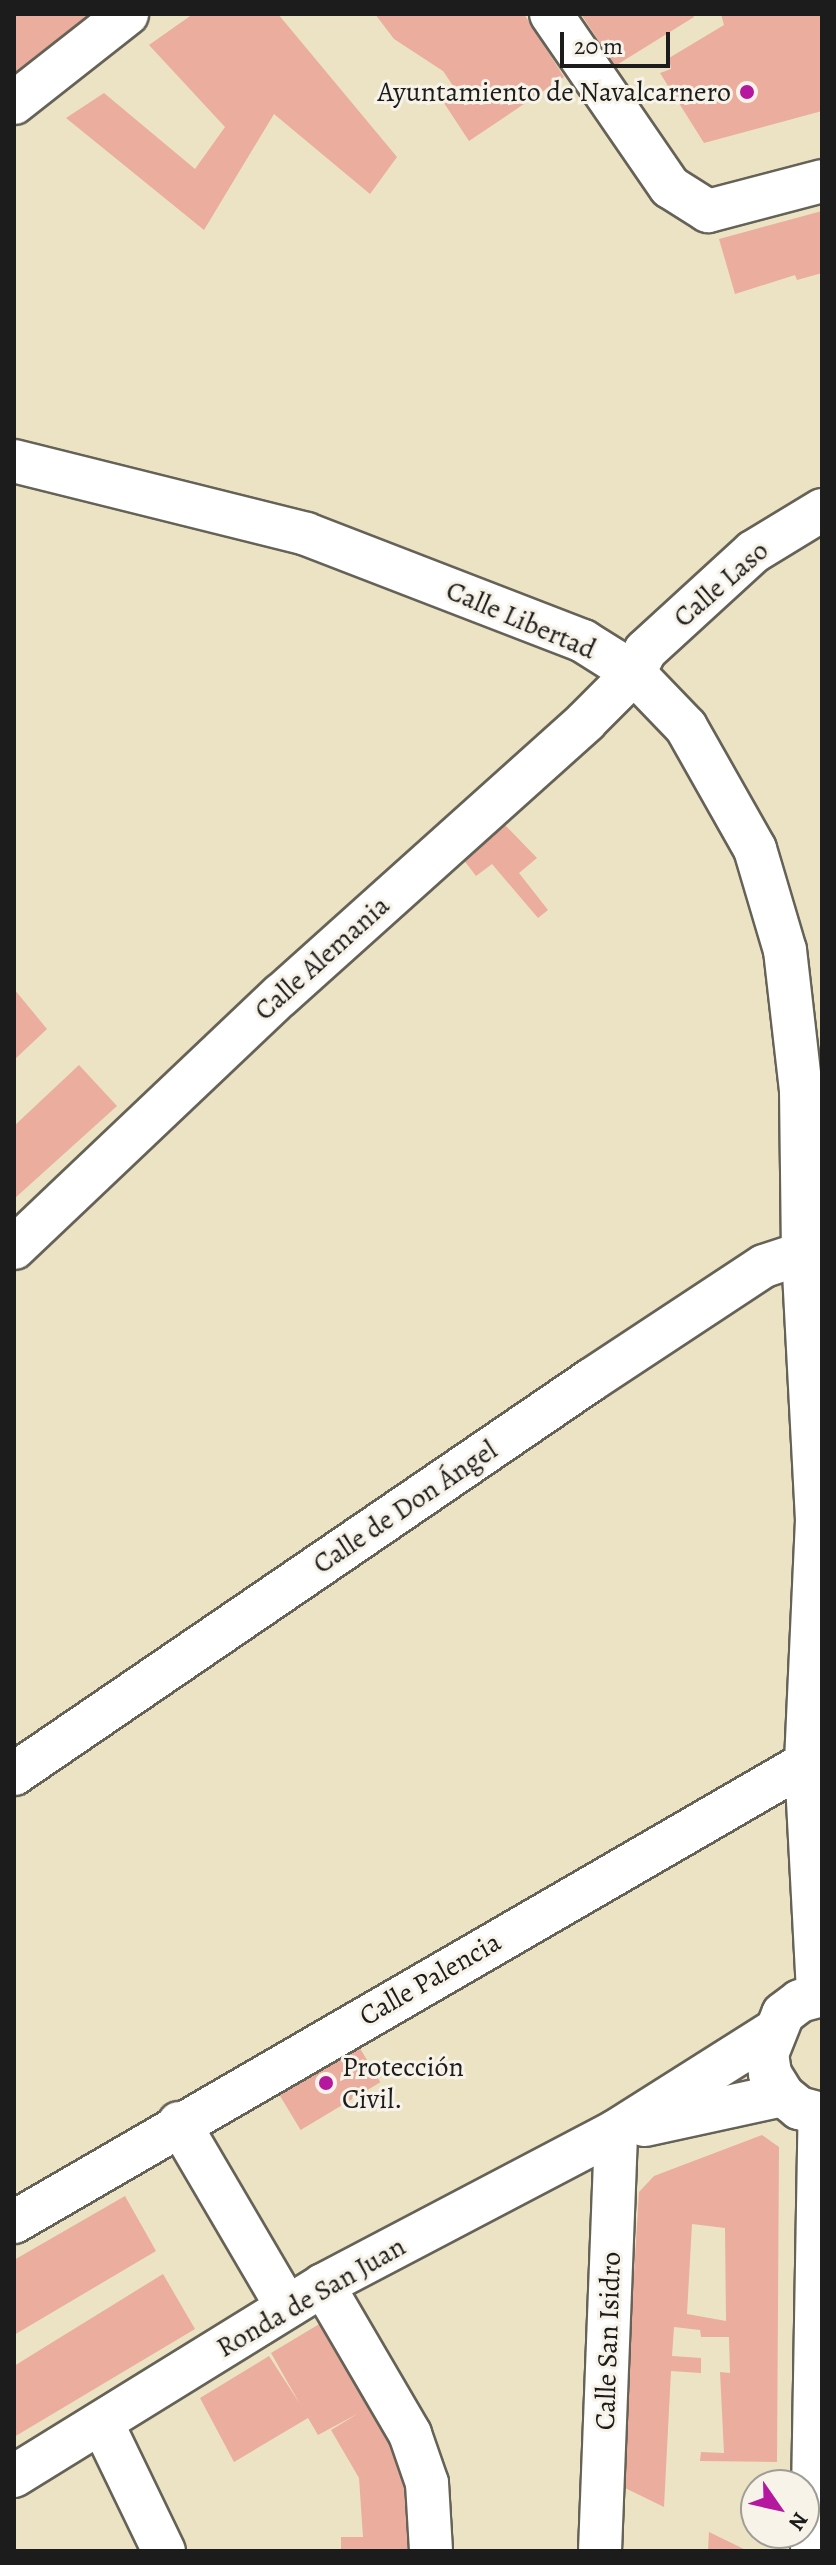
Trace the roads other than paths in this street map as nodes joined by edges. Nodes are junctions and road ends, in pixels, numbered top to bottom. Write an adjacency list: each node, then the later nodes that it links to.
1 (127, 14): 3 (street)
2 (551, 14): 4 (street)
3 (14, 103)
4 (822, 181)
5 (14, 461): 7 (street, Calle Libertad)
6 (822, 510): 7 (street, Calle Laso)
7 (634, 673): 8 (street, Calle Libertad); 9 (street, Calle Alemania)
8 (811, 1094): 10 (street, Calle Libertad)
9 (14, 1248)
10 (803, 1253): 11 (street, Calle Libertad); 13 (street, Calle de Don Ángel)
11 (817, 1431): 12 (street, Calle Libertad)
12 (806, 1763): 14 (street, Calle Libertad); 18 (street, Calle Palencia)
13 (14, 1774)
14 (820, 1995): 15 (street, Ronda de San Juan)
15 (771, 2033): 16 (street); 19 (street, Ronda de San Juan)
16 (783, 2095): 17 (street); 19 (street, Ronda de San Juan)
17 (821, 2114): 28 (street)
18 (179, 2123): 20 (street, Calle Palencia); 22 (street)
19 (616, 2131): 21 (street, Ronda de San Juan); 27 (street, Calle San Isidro)
20 (14, 2222)
21 (323, 2285): 22 (street, Ronda de San Juan); 26 (street)
22 (287, 2307): 23 (street, Ronda de San Juan)
23 (103, 2425): 24 (street, Ronda de San Juan); 25 (street)
24 (14, 2476)
25 (164, 2551)
26 (431, 2551)
27 (600, 2551)
28 (812, 2551)

